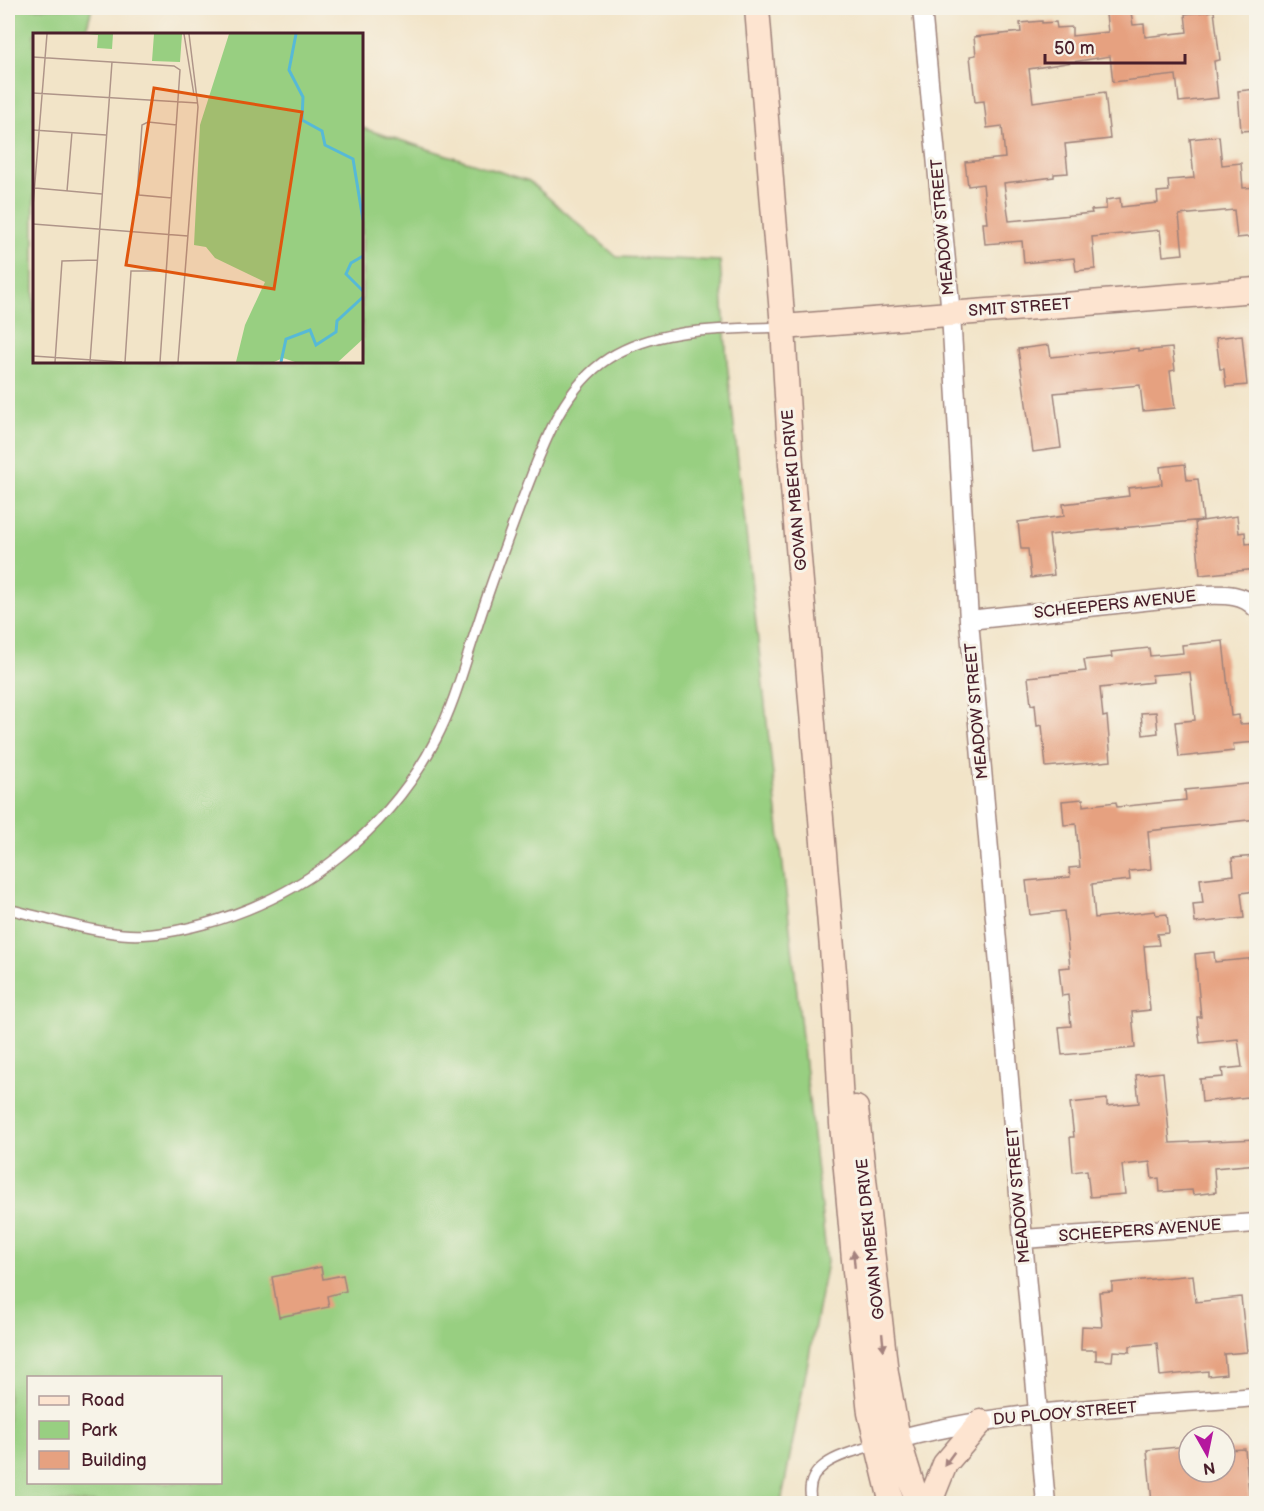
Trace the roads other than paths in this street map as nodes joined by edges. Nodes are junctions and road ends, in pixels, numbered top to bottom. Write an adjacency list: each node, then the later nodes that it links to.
1 (756, 8): 5 (main road, GOVAN MBEKI DRIVE)
2 (922, 8): 4 (street, MEADOW STREET)
3 (1257, 290): 4 (main road, SMIT STREET)
4 (951, 314): 5 (main road, SMIT STREET); 7 (street, MEADOW STREET)
5 (783, 327): 8 (lane); 14 (main road, GOVAN MBEKI DRIVE)
6 (1257, 608): 7 (street, SCHEEPERS AVENUE)
7 (969, 620): 10 (street, MEADOW STREET)
8 (8, 909)
9 (1257, 1223): 10 (street, SCHEEPERS AVENUE)
10 (1023, 1239): 12 (street, MEADOW STREET)
11 (1257, 1397): 12 (street, DU PLOOY STREET)
12 (1037, 1415): 13 (street, DU PLOOY STREET); 19 (street, MEADOW STREET)
13 (981, 1422): 14 (street, DU PLOOY STREET); 18 (main road, one-way to 18)
14 (887, 1442): 15 (lane); 16 (main road, GOVAN MBEKI DRIVE); 17 (main road, GOVAN MBEKI DRIVE)
15 (812, 1503)
16 (891, 1503)
17 (918, 1503)
18 (929, 1503)
19 (1046, 1503)

